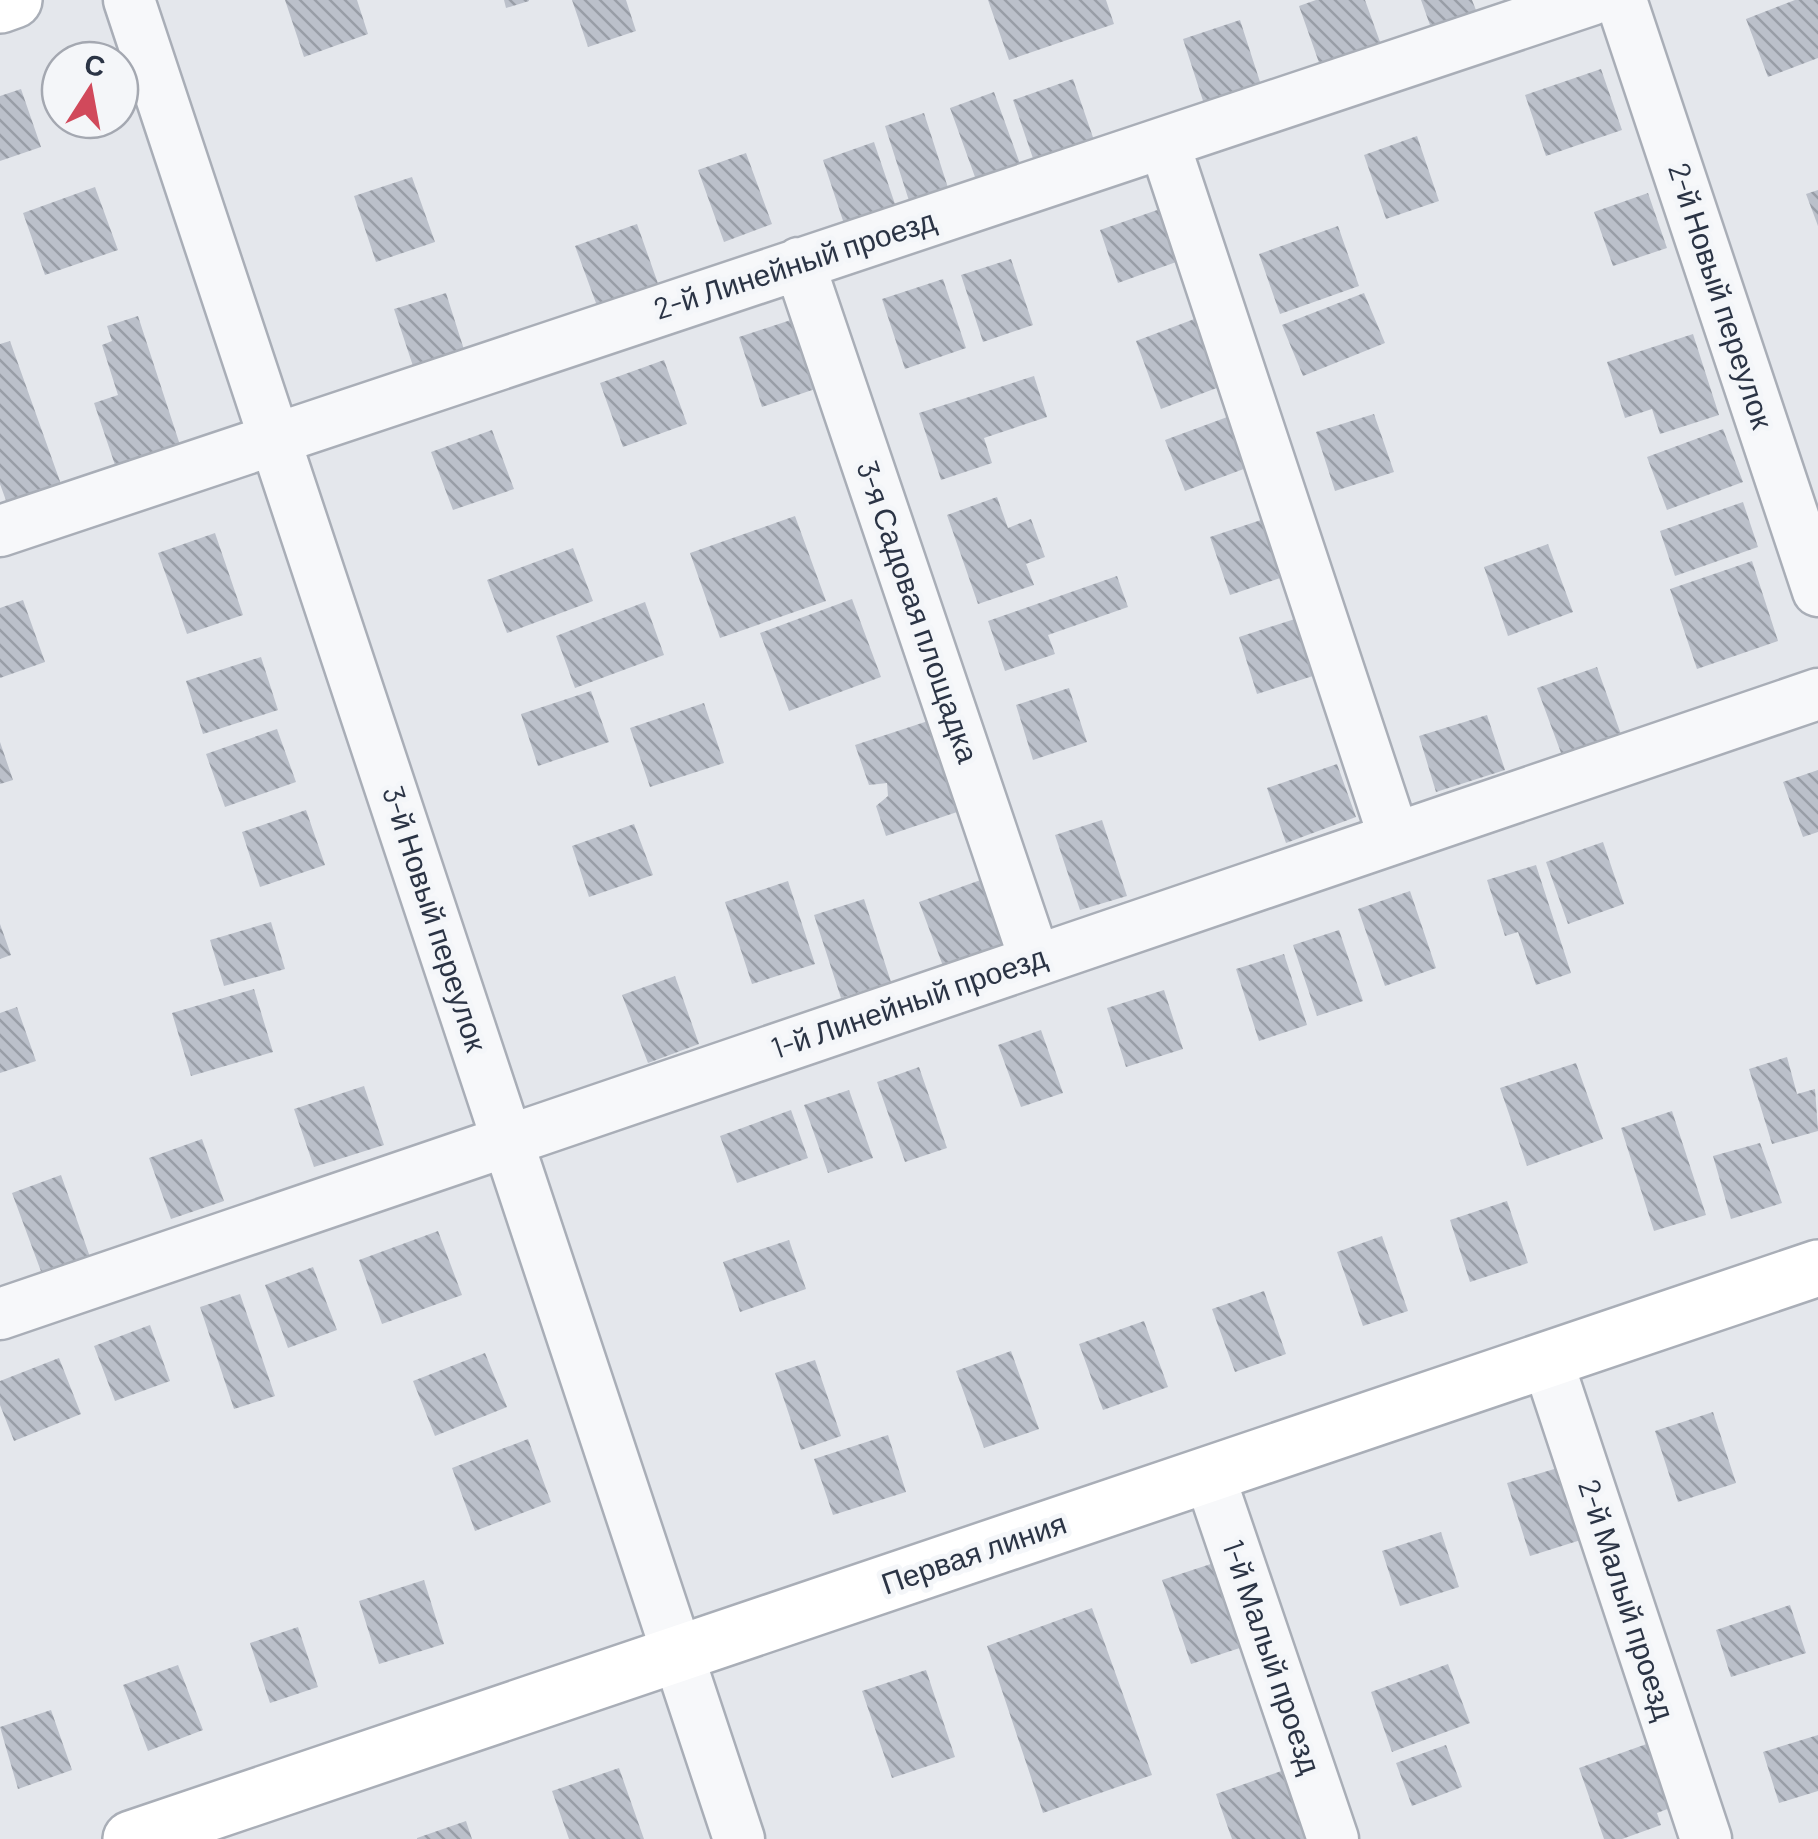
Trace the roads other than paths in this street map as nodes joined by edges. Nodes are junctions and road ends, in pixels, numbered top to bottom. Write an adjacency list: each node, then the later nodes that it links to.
1 (14, 0): 5 (main road)
2 (129, 0): 8 (street, 3-й Новый переулок)
3 (1591, 0): 6 (street, 2-й Линейный проезд)
4 (1621, 0): 10 (street, 2-й Новый переулок)
5 (0, 5)
6 (1164, 143): 7 (street, 2-й Линейный проезд); 12 (street)
7 (799, 264): 8 (street, 2-й Линейный проезд); 13 (street, 3-я Садовая площадка)
8 (274, 438): 9 (street, 2-й Линейный проезд); 14 (street, 3-й Новый переулок)
9 (0, 530)
10 (1818, 591)
11 (1818, 694): 12 (street, 1-й Линейный проезд)
12 (1394, 837): 13 (street, 1-й Линейный проезд)
13 (1035, 960): 14 (street, 1-й Линейный проезд)
14 (508, 1140): 16 (street, 1-й Линейный проезд); 19 (street, 3-й Новый переулок)
15 (1818, 1268): 17 (main road, Первая линия)
16 (0, 1312)
17 (1546, 1360): 18 (main road, Первая линия); 24 (street, 2-й Малый проезд)
18 (1209, 1474): 19 (main road, Первая линия); 23 (street, 1-й Малый проезд)
19 (678, 1654): 20 (main road, Первая линия); 22 (street, 3-й Новый переулок)
20 (222, 1824): 21 (main road, Первая линия)
21 (131, 1839)
22 (739, 1839)
23 (1332, 1839)
24 (1706, 1839)

